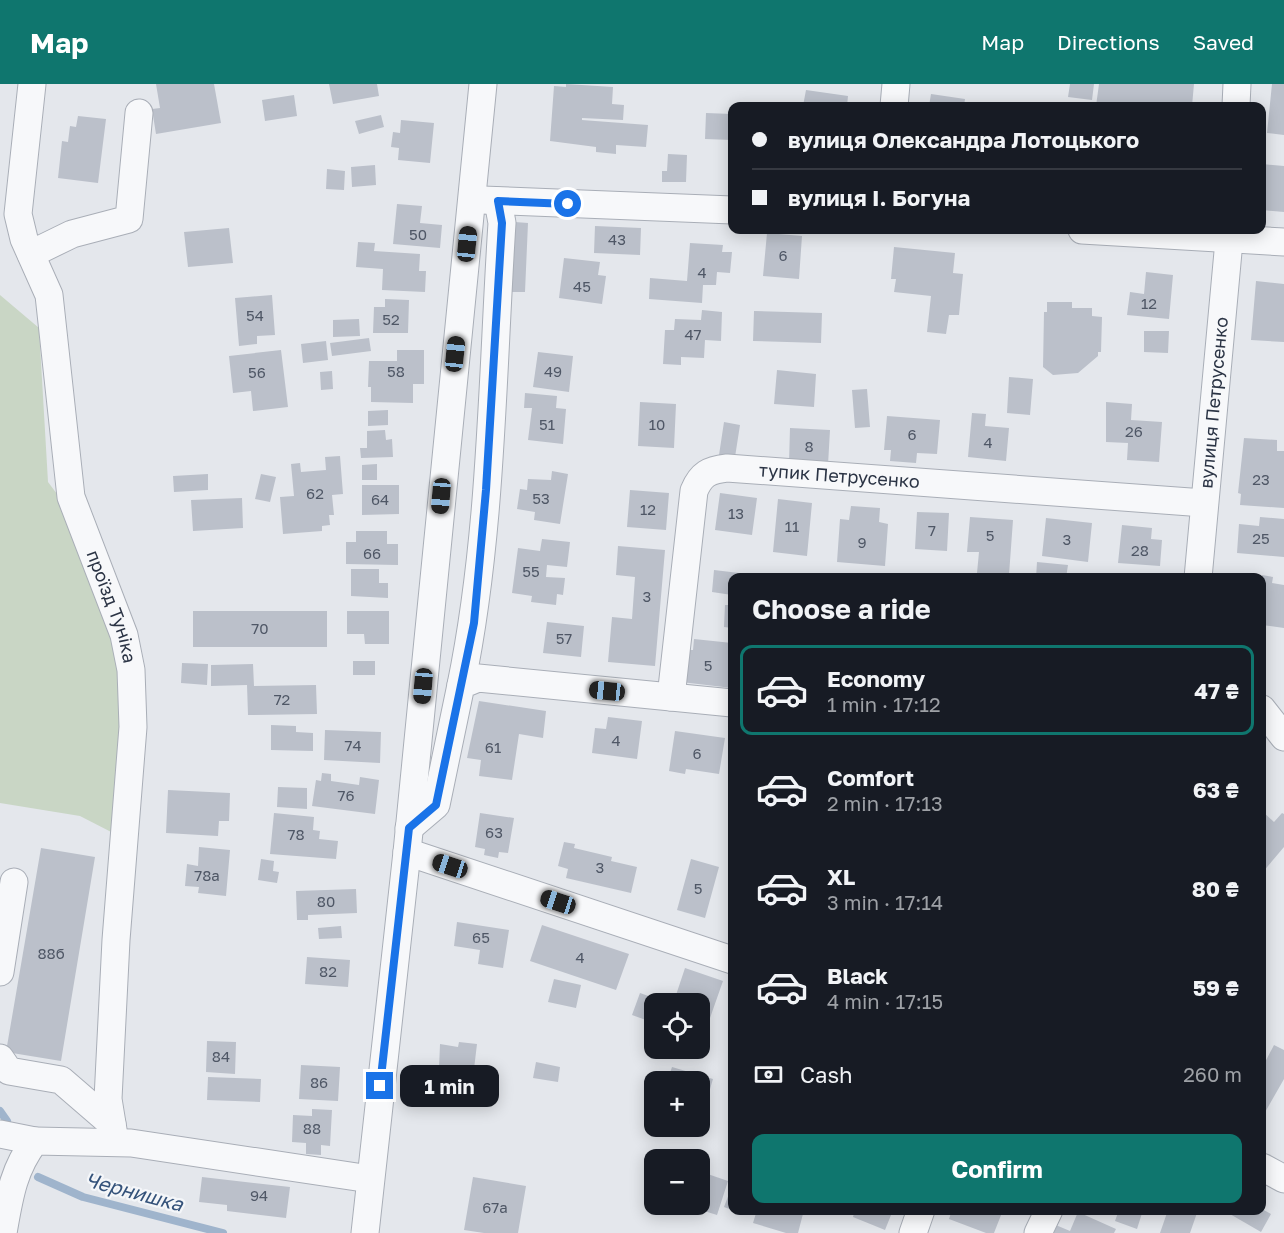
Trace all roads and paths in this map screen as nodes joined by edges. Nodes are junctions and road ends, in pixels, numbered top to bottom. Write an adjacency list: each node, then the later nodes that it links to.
1 (32, 84): 13 (street, проїзд Туніка)
2 (483, 84): 8 (street)
3 (896, 84): 5 (street)
4 (1237, 84): 6 (street)
5 (894, 102)
6 (1236, 102)
7 (139, 113): 13 (street)
8 (471, 200): 9 (street); 21 (street)
9 (498, 201): 10 (street); 16 (street)
10 (728, 210)
11 (1230, 234): 12 (street); 14 (street, вулиця Петрусенко)
12 (1284, 242)
13 (31, 254): 26 (street, проїзд Туніка)
14 (1204, 503): 15 (street, вулиця Петрусенко); 17 (street, тупик Петрусенко)
15 (1197, 573)
16 (461, 685): 17 (street); 21 (street)
17 (671, 697): 18 (street)
18 (728, 703)
19 (1266, 714): 20 (street)
20 (1284, 737)
21 (408, 840): 23 (street); 30 (street)
22 (14, 882): 24 (street)
23 (728, 959)
24 (0, 972)
25 (0, 1058): 26 (street)
26 (113, 1133): 28 (street); 30 (street)
27 (0, 1134): 28 (street)
28 (35, 1141): 34 (street)
29 (1266, 1169): 31 (street)
30 (370, 1179): 35 (street)
31 (1284, 1179)
32 (919, 1215): 36 (street)
33 (1047, 1215): 37 (street)
34 (3, 1233)
35 (365, 1233)
36 (913, 1233)
37 (1038, 1233)

